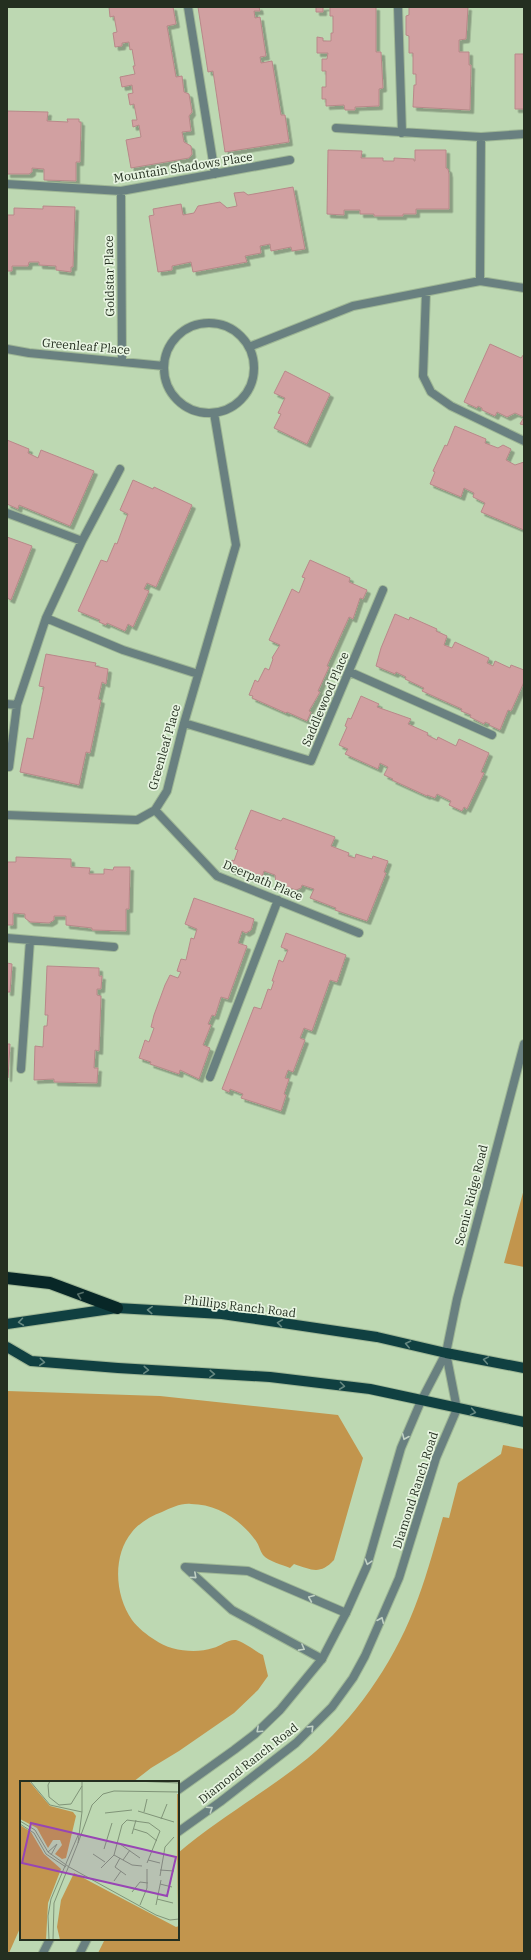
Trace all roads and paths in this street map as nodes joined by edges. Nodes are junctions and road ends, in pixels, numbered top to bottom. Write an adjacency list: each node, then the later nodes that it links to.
1 (188, 7): 8 (street)
2 (398, 7): 4 (street)
3 (336, 128): 4 (street)
4 (402, 133): 6 (street)
5 (524, 134): 6 (street)
6 (481, 137): 11 (street)
7 (290, 160): 8 (street, Mountain Shadows Place)
8 (215, 174): 10 (street, Mountain Shadows Place)
9 (7, 184): 10 (street, Mountain Shadows Place)
10 (121, 192): 16 (street, Goldstar Place)
11 (480, 282): 12 (street); 13 (street)
12 (524, 288)
13 (426, 292): 14 (street); 19 (street)
14 (249, 347): 17 (street); 18 (street)
15 (7, 349): 16 (street, Greenleaf Place)
16 (122, 361): 17 (street, Greenleaf Place)
17 (164, 366): 18 (street)
18 (214, 413): 26 (street, Greenleaf Place)
19 (524, 441)
20 (120, 469): 22 (street)
21 (7, 513): 22 (street)
22 (82, 541): 24 (street)
23 (383, 590): 25 (street, Saddlewood Place)
24 (46, 618): 26 (street); 28 (street)
25 (350, 672): 29 (street, Saddlewood Place); 30 (street)
26 (198, 674): 29 (street, Greenleaf Place)
27 (7, 704): 28 (street)
28 (17, 705): 31 (street)
29 (184, 723): 32 (street, Greenleaf Place)
30 (492, 735)
31 (9, 767)
32 (155, 810): 33 (street, Greenleaf Place); 34 (street, Deerpath Place)
33 (7, 814)
34 (278, 900): 35 (street, Deerpath Place); 41 (street)
35 (359, 933)
36 (7, 938): 37 (street)
37 (30, 940): 38 (street); 40 (street)
38 (114, 947)
39 (524, 1044): 46 (street, Scenic Ridge Road)
40 (21, 1069)
41 (210, 1077)
42 (7, 1278): 43 (highway, one-way to 42)
43 (117, 1308): 44 (main road, Phillips Ranch Road, one-way to 44); 46 (main road, Phillips Ranch Road, one-way to 43)
44 (7, 1324)
45 (7, 1347): 48 (main road, one-way to 48)
46 (446, 1353): 47 (main road, Phillips Ranch Road, one-way to 46); 48 (street, Diamond Ranch Road); 49 (street)
47 (524, 1368)
48 (421, 1402): 49 (main road); 51 (street, Diamond Ranch Road, one-way to 51)
49 (456, 1409): 50 (main road, one-way to 50); 54 (street, Diamond Ranch Road, one-way to 49)
50 (524, 1422)
51 (346, 1613): 52 (street, Diamond Ranch Road); 52 (street, one-way to 52)
52 (322, 1659): 53 (street, Diamond Ranch Road, one-way to 53)
53 (179, 1789)
54 (179, 1831)
55 (50, 1940): 57 (street)
56 (86, 1940): 58 (street)
57 (43, 1953)
58 (80, 1953)

